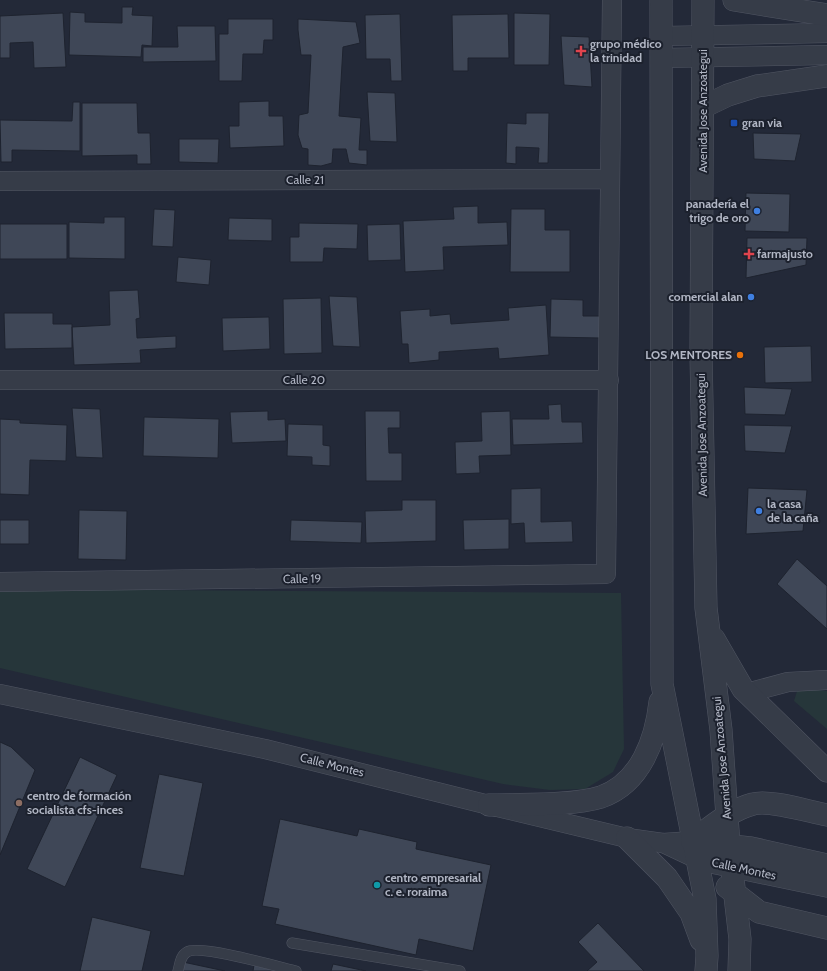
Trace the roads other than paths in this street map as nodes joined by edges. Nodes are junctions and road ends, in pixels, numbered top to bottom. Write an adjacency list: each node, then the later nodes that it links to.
1 (612, 0): 14 (street)
2 (662, 0): 8 (street)
3 (703, 0): 7 (street, Avenida Jose Anzoategui)
4 (734, 0): 5 (street)
5 (827, 16)
6 (827, 33): 7 (street)
7 (703, 34): 8 (street); 11 (street, Avenida Jose Anzoategui)
8 (662, 36): 10 (street)
9 (827, 55): 11 (street)
10 (662, 58): 11 (street); 21 (street)
11 (703, 58): 13 (street, Avenida Jose Anzoategui)
12 (827, 76): 13 (street)
13 (703, 107): 19 (street, Avenida Jose Anzoategui)
14 (609, 179): 15 (street, Calle 21); 17 (street)
15 (0, 181)
16 (0, 380): 17 (street, Calle 20)
17 (609, 380): 18 (street, Calle 19)
18 (0, 582)
19 (709, 629): 22 (street); 27 (street, Avenida Jose Anzoategui)
20 (827, 680): 22 (street)
21 (662, 684): 25 (street); 29 (street)
22 (747, 693): 24 (street)
23 (0, 694): 25 (street, Calle Montes)
24 (827, 771)
25 (489, 805): 28 (street, Calle Montes)
26 (827, 815): 27 (street)
27 (727, 816): 29 (street); 30 (street, Avenida Jose Anzoategui)
28 (627, 838): 29 (street, Calle Montes); 36 (street)
29 (695, 850): 30 (street, Calle Montes); 33 (street); 36 (street)
30 (730, 855): 31 (street, Calle Montes); 32 (street, Calle Montes); 33 (street, Avenida Jose Anzoategui)
31 (827, 865)
32 (827, 886)
33 (734, 894): 34 (street); 40 (street, Avenida Jose Anzoategui)
34 (827, 928)
35 (292, 943): 39 (lane)
36 (706, 963)
37 (178, 971): 38 (lane)
38 (296, 971)
39 (460, 971)
40 (739, 971)

